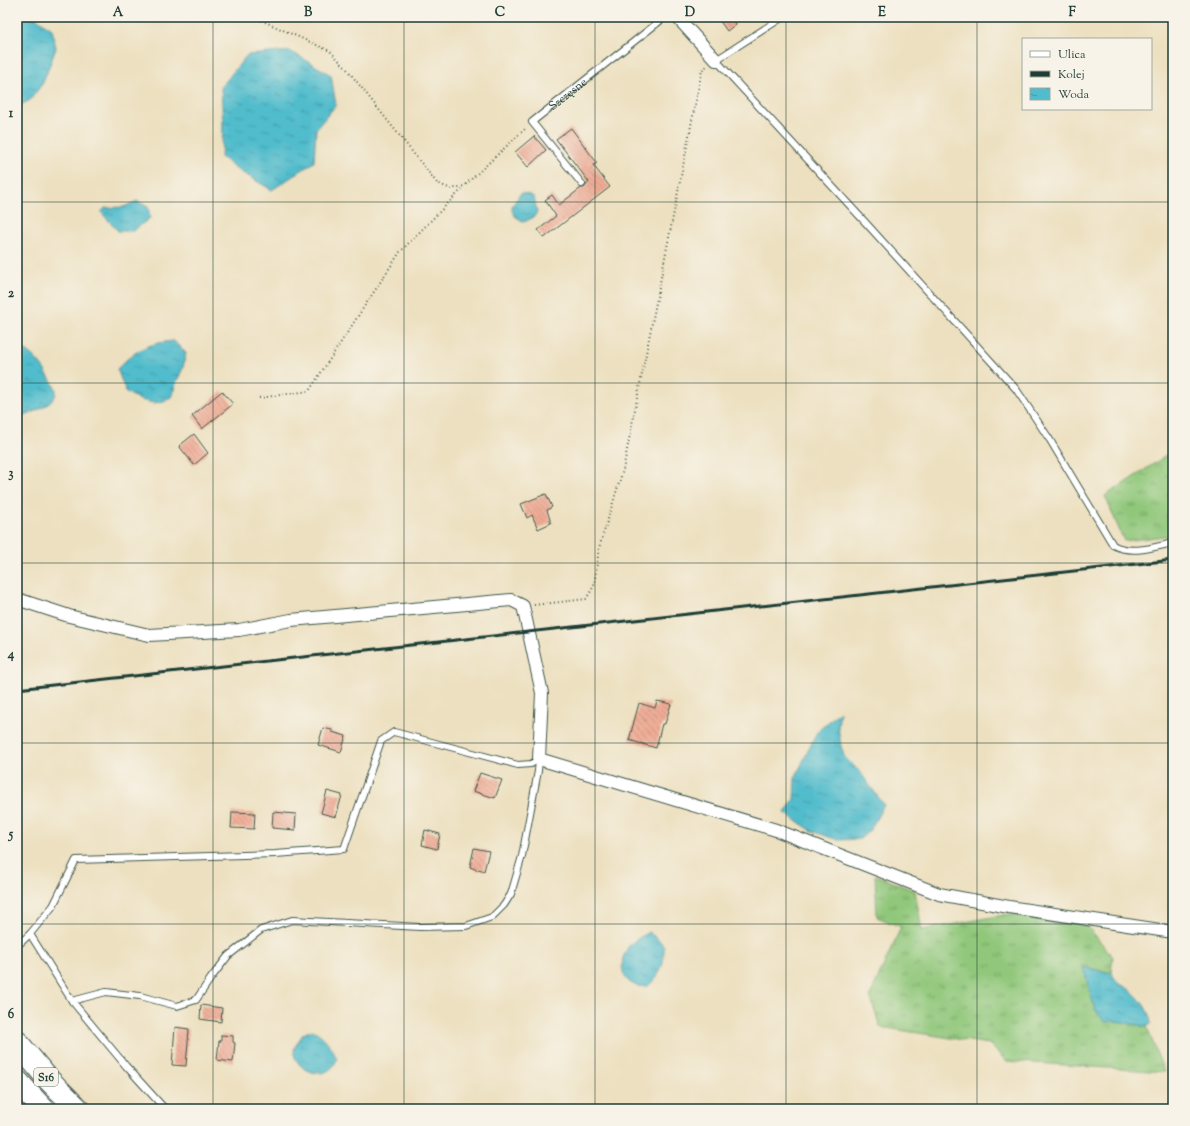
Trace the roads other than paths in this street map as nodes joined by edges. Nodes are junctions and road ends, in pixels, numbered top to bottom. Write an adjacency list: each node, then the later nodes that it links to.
1 (665, 17): 5 (lane, Szczęsne)
2 (677, 17): 4 (street)
3 (784, 17): 4 (lane)
4 (716, 60): 6 (lane)
5 (582, 184)
6 (1173, 543)
7 (17, 599): 8 (street)
8 (539, 758): 9 (street); 10 (lane); 12 (lane)
9 (1173, 932)
10 (30, 934): 11 (lane); 12 (lane)
11 (17, 946)
12 (72, 1001): 17 (lane)
13 (17, 1042): 16 (highway, S16)
14 (17, 1081): 15 (highway, S16)
15 (43, 1109)
16 (78, 1109)
17 (165, 1109)

